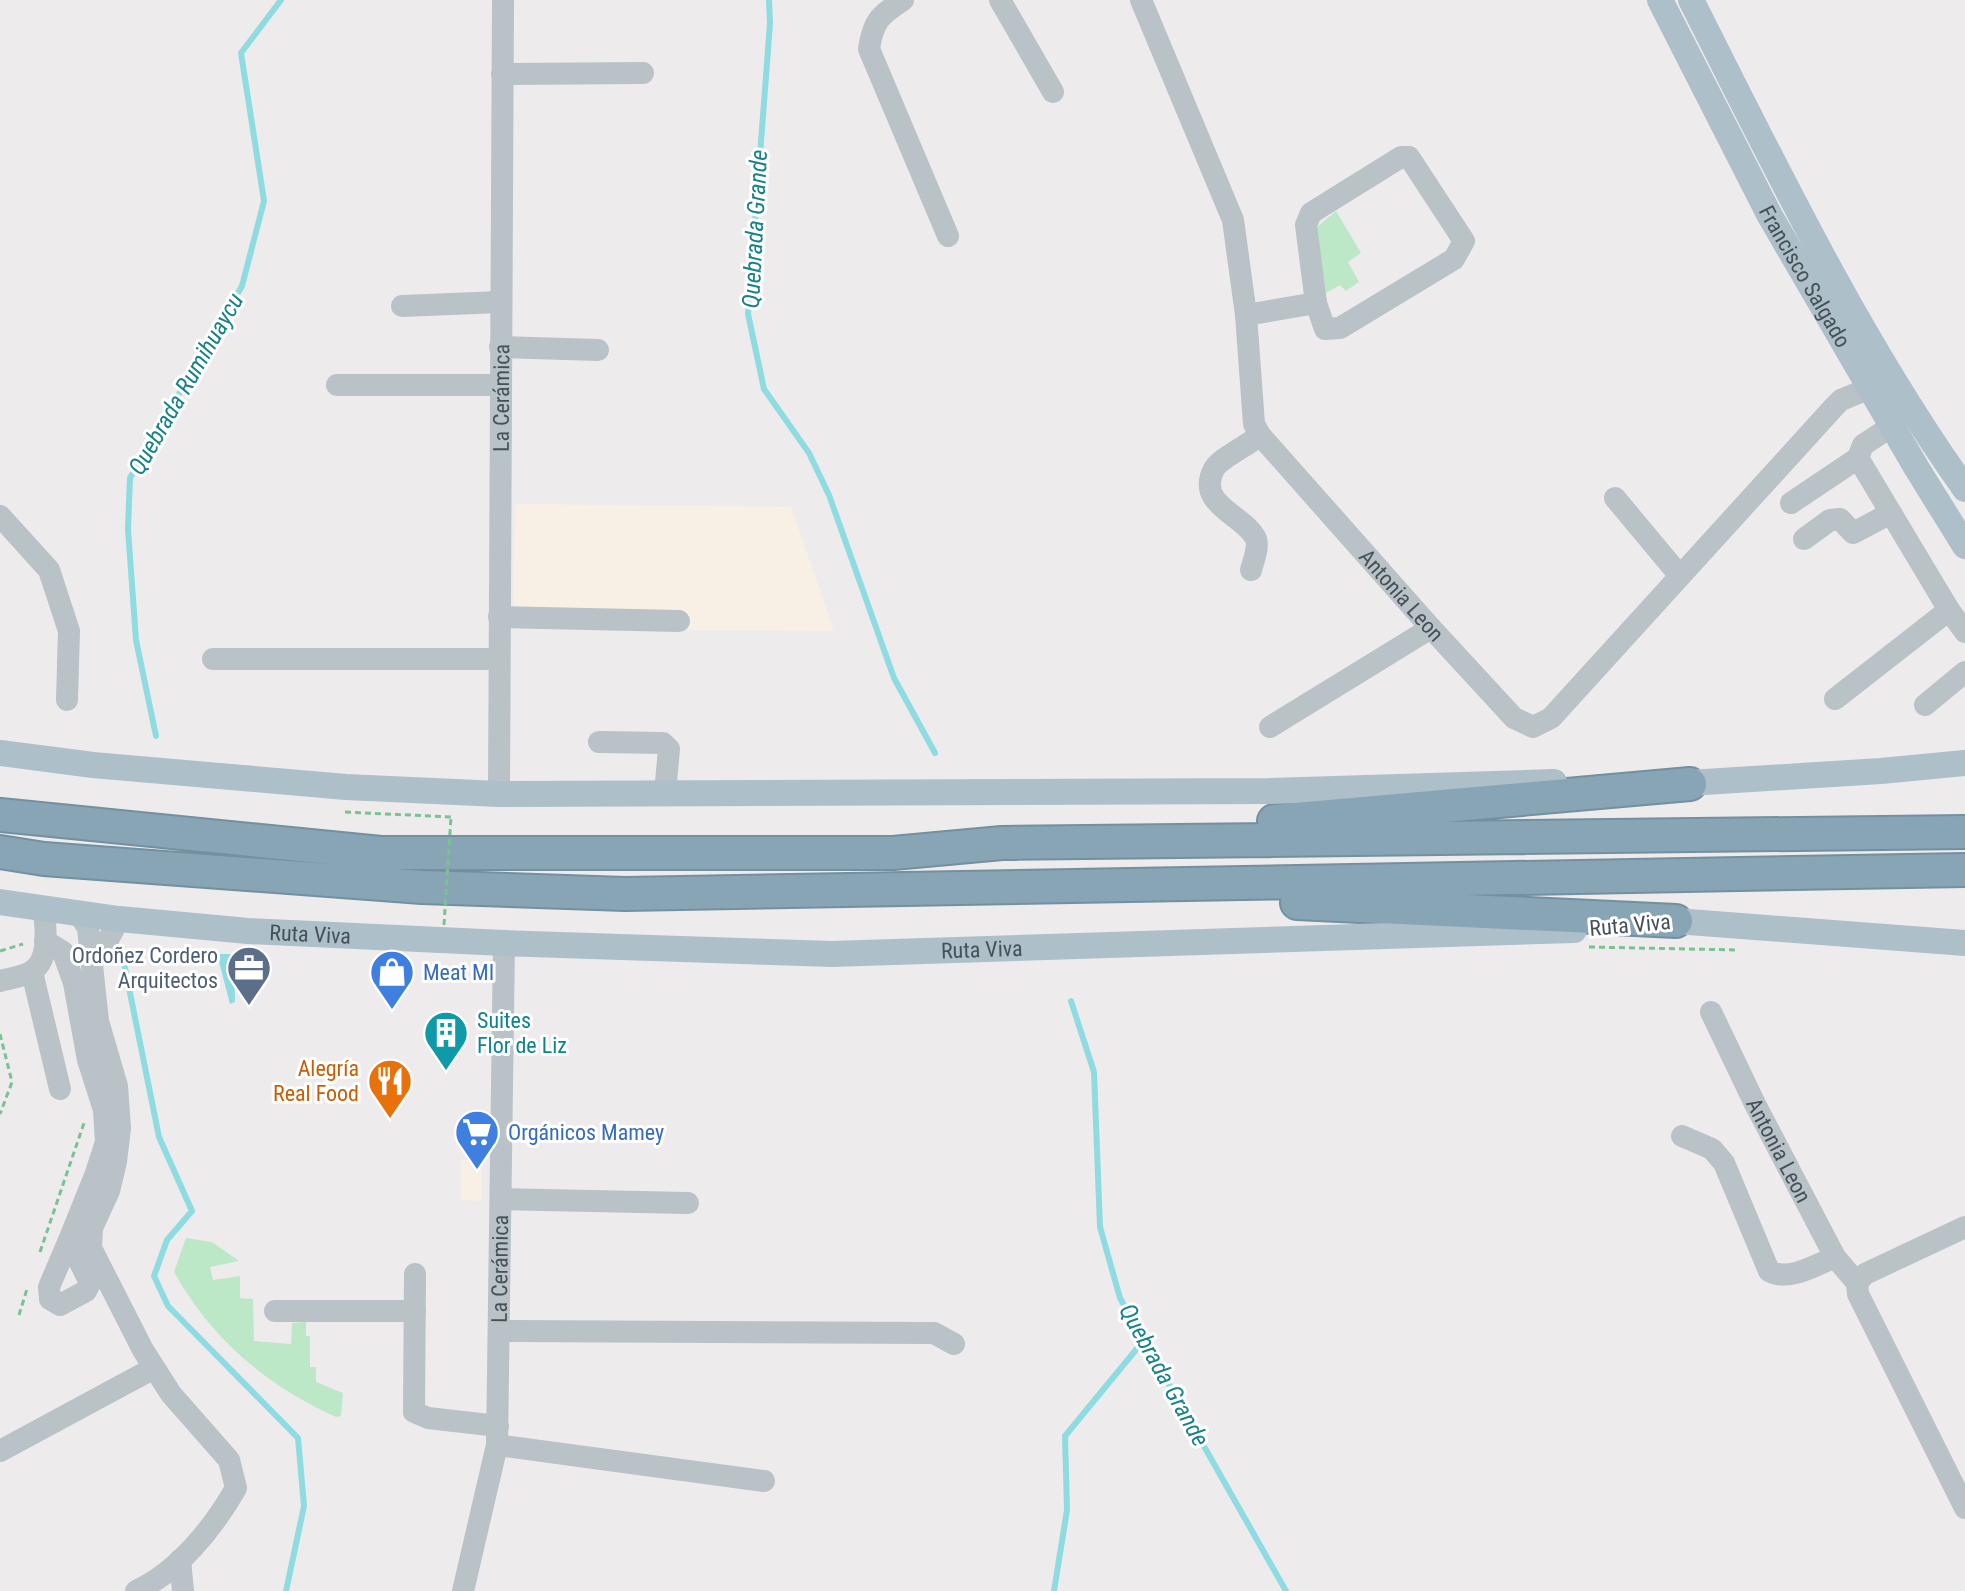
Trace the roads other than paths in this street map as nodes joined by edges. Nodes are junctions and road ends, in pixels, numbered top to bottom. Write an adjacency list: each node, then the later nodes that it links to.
1 (503, 0): 8 (street, La Cerámica)
2 (903, 0): 10 (street)
3 (1000, 0): 9 (street)
4 (1141, 0): 14 (street, Antonia Leon)
5 (1660, 0): 19 (main road, Francisco Salgado)
6 (1691, 0): 23 (main road, Francisco Salgado)
7 (643, 73): 8 (street)
8 (502, 74): 11 (street, La Cerámica)
9 (1053, 92)
10 (948, 236)
11 (500, 302): 13 (street); 15 (street, La Cerámica)
12 (1316, 303): 12 (street); 14 (street)
13 (402, 306)
14 (1246, 315): 21 (street, Antonia Leon)
15 (500, 347): 16 (street); 18 (street, La Cerámica)
16 (598, 350)
17 (337, 385): 18 (street)
18 (500, 385): 33 (street, La Cerámica)
19 (1870, 388): 20 (main road, Francisco Salgado); 31 (street, Antonia Leon)
20 (1892, 426): 22 (street); 29 (main road, Francisco Salgado)
21 (1260, 435): 30 (street); 35 (street, Antonia Leon)
22 (1858, 458): 25 (street); 26 (street)
23 (1965, 489)
24 (1615, 498): 31 (street)
25 (1791, 503)
26 (1891, 513): 28 (street); 32 (street)
27 (0, 516): 41 (street)
28 (1804, 539)
29 (1965, 546)
30 (1251, 570)
31 (1680, 576): 35 (street, Antonia Leon)
32 (1949, 610): 36 (street); 40 (street)
33 (499, 617): 34 (street); 38 (street, La Cerámica)
34 (679, 621)
35 (1431, 628): 43 (street)
36 (1965, 632)
37 (213, 659): 38 (street)
38 (499, 659): 49 (street, La Cerámica)
39 (1965, 672): 42 (street)
40 (1835, 699)
41 (67, 700)
42 (1925, 705)
43 (1270, 727)
44 (599, 742): 48 (street)
45 (0, 753): 49 (main road)
46 (1965, 763): 47 (main road)
47 (1690, 784): 48 (main road); 52 (highway)
48 (665, 793): 49 (main road)
49 (499, 794)
50 (0, 815): 52 (highway)
51 (1965, 832): 52 (highway)
52 (1002, 843)
53 (0, 852): 55 (highway, Ruta Viva)
54 (1965, 870): 55 (highway, Ruta Viva)
55 (1023, 886): 60 (highway)
56 (0, 902): 57 (main road, Ruta Viva)
57 (44, 908): 58 (main road, Ruta Viva); 61 (street)
58 (79, 914): 59 (main road, Ruta Viva); 64 (street)
59 (119, 919): 62 (main road, Ruta Viva); 64 (street)
60 (1676, 921): 62 (main road, Ruta Viva); 63 (main road, Ruta Viva)
61 (36, 942): 65 (street); 73 (street)
62 (504, 943): 70 (street, La Cerámica)
63 (1965, 943)
64 (93, 961): 81 (street)
65 (32, 972): 66 (street); 68 (street)
66 (0, 981)
67 (1711, 1012): 74 (street, Antonia Leon)
68 (60, 1089)
69 (1682, 1136): 74 (street)
70 (501, 1199): 71 (street); 79 (street, La Cerámica)
71 (688, 1203)
72 (1965, 1227): 76 (street)
73 (69, 1240)
74 (1835, 1257): 76 (street, Antonia Leon)
75 (415, 1274): 78 (street)
76 (1857, 1283): 85 (street, Antonia Leon)
77 (275, 1311): 78 (street)
78 (415, 1311): 82 (street)
79 (499, 1331): 80 (street); 82 (street, La Cerámica)
80 (954, 1344)
81 (154, 1368): 83 (street); 86 (street)
82 (497, 1436): 84 (street); 89 (street, La Cerámica)
83 (0, 1451)
84 (764, 1481)
85 (1965, 1508)
86 (180, 1560): 87 (street); 88 (street)
87 (136, 1591)
88 (183, 1591)
89 (463, 1591)

